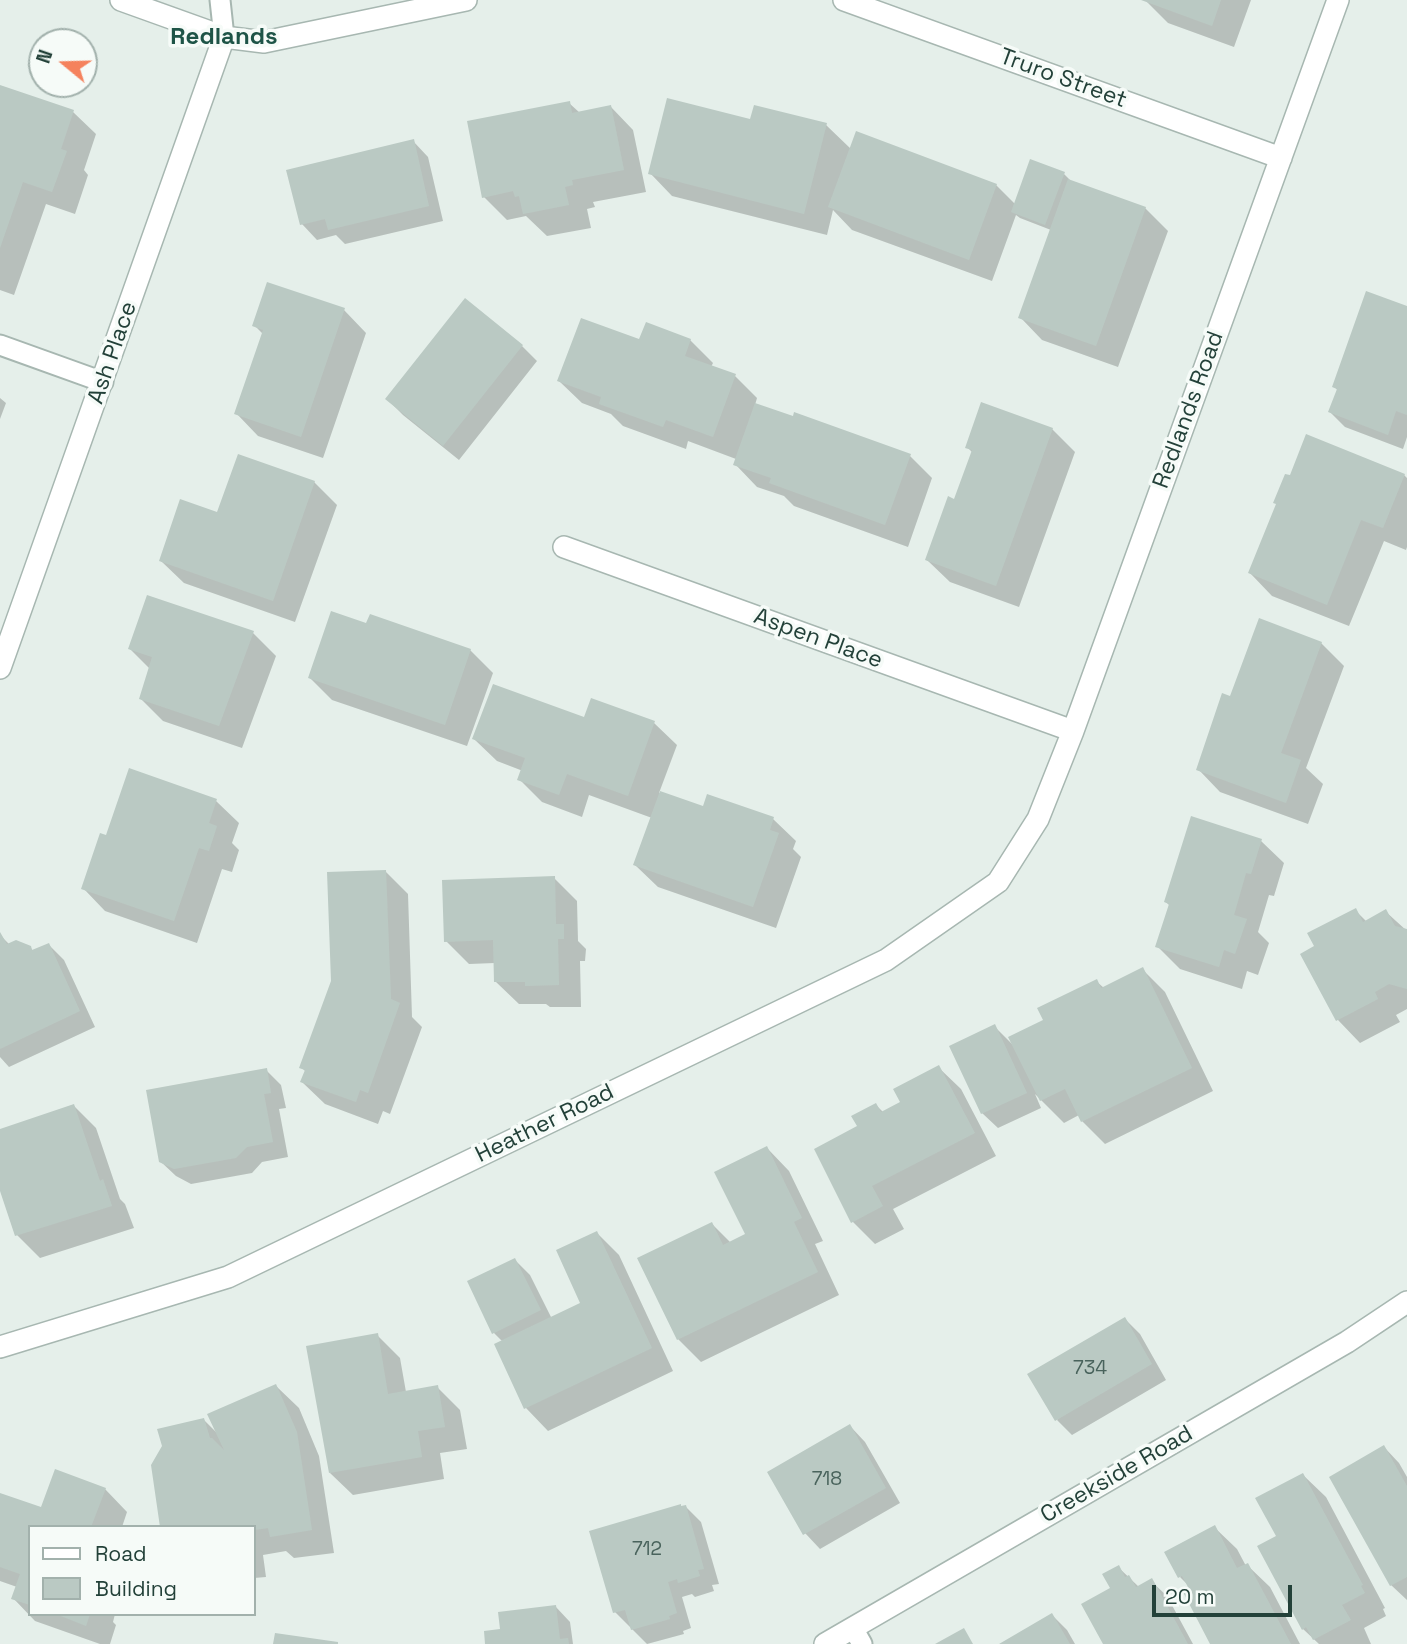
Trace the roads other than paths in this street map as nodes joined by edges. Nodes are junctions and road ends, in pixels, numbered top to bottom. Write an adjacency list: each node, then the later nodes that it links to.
1 (121, 0): 6 (street)
2 (220, 0): 6 (lane)
3 (466, 0): 6 (street)
4 (844, 0): 7 (street, Truro Street)
5 (1338, 0): 7 (street, Redlands Road)
6 (224, 37): 9 (street, Ash Place)
7 (1280, 158): 12 (street, Redlands Road)
8 (0, 345): 9 (lane)
9 (103, 382): 11 (street, Ash Place)
10 (564, 547): 12 (street, Aspen Place)
11 (0, 668)
12 (1073, 731): 13 (street, Redlands Road)
13 (1038, 819): 15 (street, Heather Road)
14 (1407, 1302): 16 (street, Creekside Road)
15 (0, 1347)
16 (857, 1636): 17 (street, Creekside Road)
17 (825, 1644)

